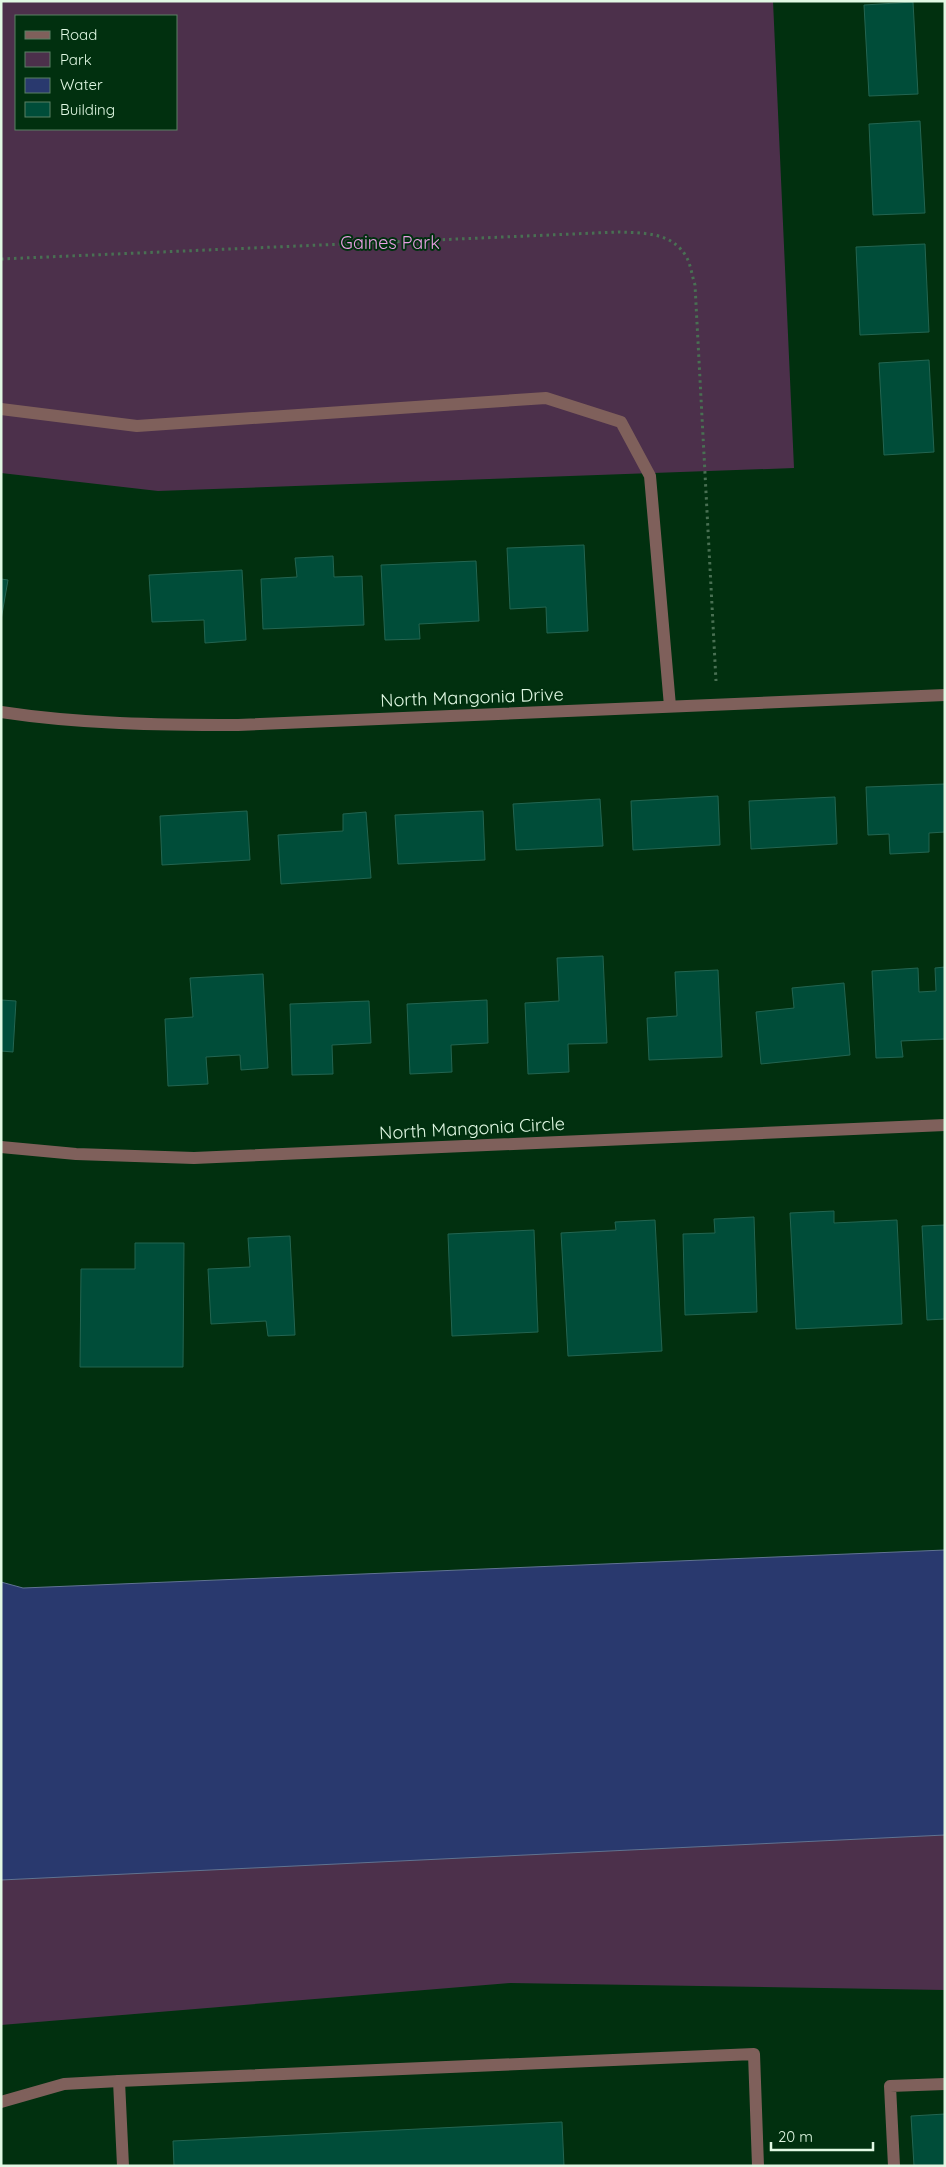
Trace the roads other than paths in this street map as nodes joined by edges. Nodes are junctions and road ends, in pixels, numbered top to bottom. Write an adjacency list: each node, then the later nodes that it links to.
1 (1, 409): 3 (street)
2 (945, 695): 3 (street, North Mangonia Drive)
3 (670, 706): 4 (street, North Mangonia Drive)
4 (1, 712)
5 (945, 1124): 6 (street, North Mangonia Circle)
6 (1, 1147)
7 (119, 2081): 9 (street); 10 (street); 11 (street)
8 (945, 2084): 12 (street)
9 (1, 2102)
10 (123, 2166)
11 (758, 2166)
12 (894, 2166)

